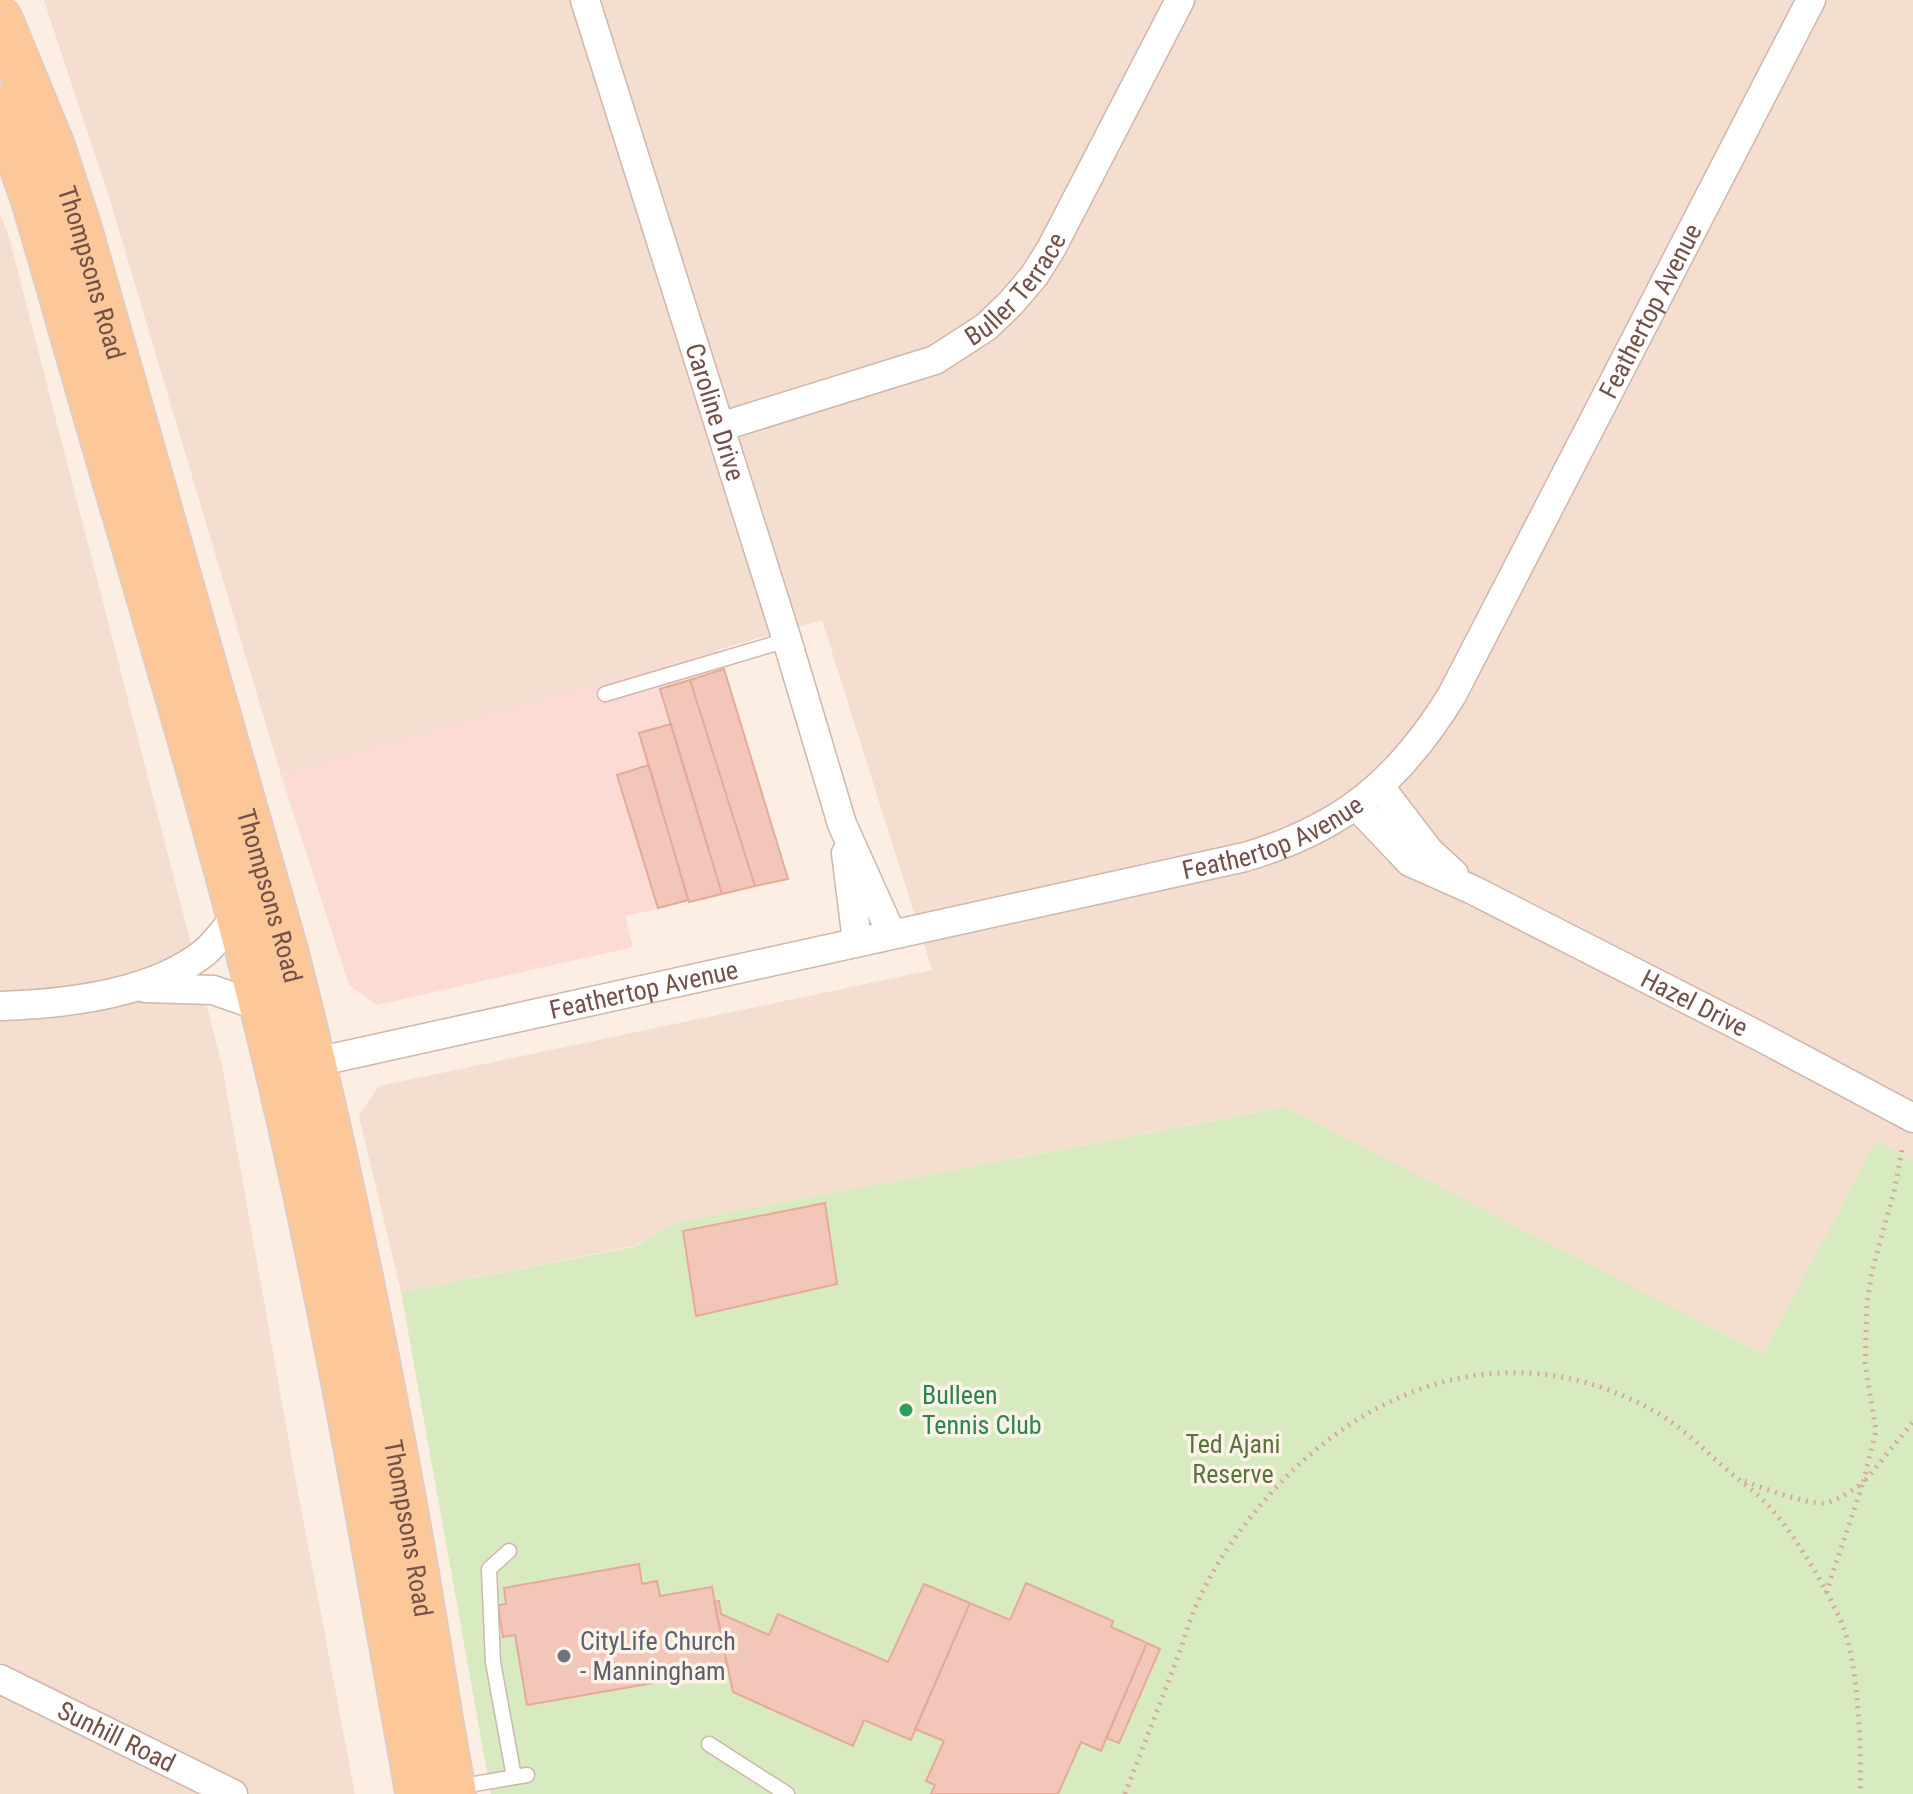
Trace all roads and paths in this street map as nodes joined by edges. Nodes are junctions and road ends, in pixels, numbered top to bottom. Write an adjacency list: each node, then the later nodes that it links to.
1 (585, 0): 6 (street, Caroline Drive)
2 (1180, 0): 6 (street, Buller Terrace)
3 (1811, 0): 9 (street, Feathertop Avenue)
4 (0, 19): 19 (main road, Thompsons Road)
5 (0, 107): 13 (main road, Thompsons Road)
6 (720, 427): 7 (street, Caroline Drive)
7 (787, 640): 8 (lane); 11 (street, Caroline Drive)
8 (605, 694)
9 (1380, 787): 10 (street, Feathertop Avenue); 12 (street, Hazel Drive)
10 (1356, 805): 12 (street, Hazel Drive); 14 (street, Feathertop Avenue)
11 (842, 824): 14 (street, Caroline Drive); 15 (street, Caroline Drive)
12 (1473, 890): 20 (street, Hazel Drive)
13 (237, 915): 16 (street); 18 (main road, Thompsons Road)
14 (891, 933): 15 (street, Feathertop Avenue)
15 (857, 941): 19 (street, Feathertop Avenue)
16 (132, 987): 17 (street); 18 (street)
17 (0, 1006)
18 (262, 1007): 19 (main road, Thompsons Road)
19 (296, 1066): 29 (main road, Thompsons Road)
20 (1913, 1118)
21 (1902, 1149): 24 (path)
22 (1913, 1422): 24 (path)
23 (1740, 1479): 24 (path); 26 (path); 32 (path)
24 (1863, 1483): 26 (path)
25 (509, 1551): 29 (lane)
26 (1826, 1593): 33 (path)
27 (0, 1679): 30 (street, Sunhill Road)
28 (709, 1744): 31 (lane)
29 (435, 1792)
30 (233, 1794)
31 (787, 1794)
32 (1125, 1794)
33 (1860, 1794)

